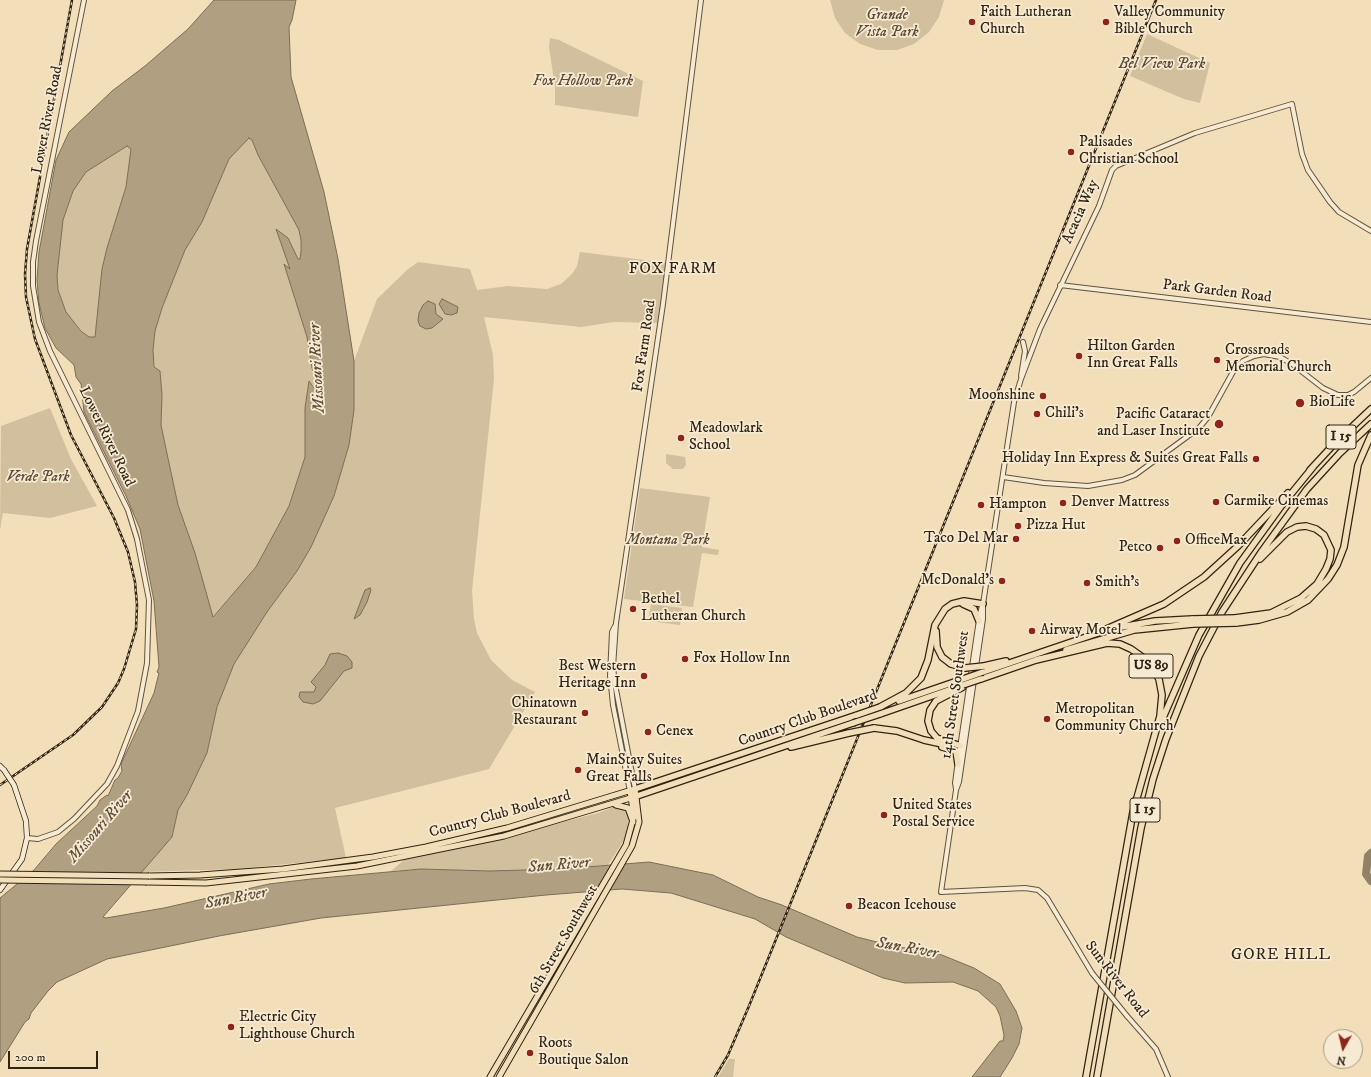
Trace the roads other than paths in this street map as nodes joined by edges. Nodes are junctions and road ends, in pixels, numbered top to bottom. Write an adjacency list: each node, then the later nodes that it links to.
1 (84, 0): 36 (street, Lower River Road)
2 (701, 0): 31 (street, Fox Farm Road)
3 (1371, 231): 4 (street, Acacia Way)
4 (1060, 285): 5 (street, Park Garden Road); 8 (street, 14th Street Southwest)
5 (1371, 322)
6 (1023, 342): 8 (street)
7 (1371, 378): 13 (street)
8 (1020, 379): 13 (street, 14th Street Southwest)
9 (1371, 409): 12 (highway, I 15)
10 (1371, 424): 14 (highway, I 15)
11 (1371, 435): 17 (highway)
12 (1313, 467): 20 (highway); 30 (highway, I 15)
13 (1003, 477): 16 (street, 14th Street Southwest)
14 (1254, 564): 17 (highway); 44 (highway, I 15)
15 (963, 604): 16 (highway); 18 (highway); 22 (highway, bridge)
16 (984, 604): 18 (street, 14th Street Southwest); 24 (highway); 26 (street, 14th Street Southwest)
17 (1235, 620): 19 (highway, bridge)
18 (979, 621): 26 (street, 14th Street Southwest)
19 (1193, 622): 20 (highway); 21 (highway)
20 (1095, 634): 22 (highway, Country Club Boulevard)
21 (1036, 660): 23 (highway, Country Club Boulevard, bridge); 30 (highway, US 89)
22 (983, 669): 23 (highway, Country Club Boulevard, bridge)
23 (963, 684): 24 (highway, Country Club Boulevard); 26 (highway); 27 (highway, Country Club Boulevard, bridge)
24 (880, 707): 31 (highway, Country Club Boulevard, bridge)
25 (933, 743): 26 (highway); 27 (highway, bridge); 28 (highway)
26 (963, 746): 28 (street, 14th Street Southwest); 32 (street, 14th Street Southwest)
27 (771, 750): 33 (highway, Country Club Boulevard)
28 (958, 764): 32 (street, 14th Street Southwest)
29 (2, 768): 36 (main road, bridge)
30 (1140, 785): 43 (highway, I 15)
31 (633, 790): 33 (main road, 6th Street Southwest); 37 (main road, Country Club Boulevard, bridge)
32 (956, 790): 40 (street, 14th Street Southwest)
33 (634, 797): 34 (main road, Country Club Boulevard); 35 (main road, 6th Street Southwest); 42 (main road, 6th Street Southwest)
34 (613, 804): 35 (main road); 38 (main road, Country Club Boulevard, bridge)
35 (633, 822): 41 (main road, 6th Street Southwest)
36 (27, 838): 39 (main road)
37 (0, 874)
38 (0, 880)
39 (0, 890)
40 (941, 892): 45 (street, Sun River Road, bridge)
41 (490, 1077)
42 (499, 1077)
43 (1086, 1077)
44 (1097, 1077)
45 (1168, 1077)

